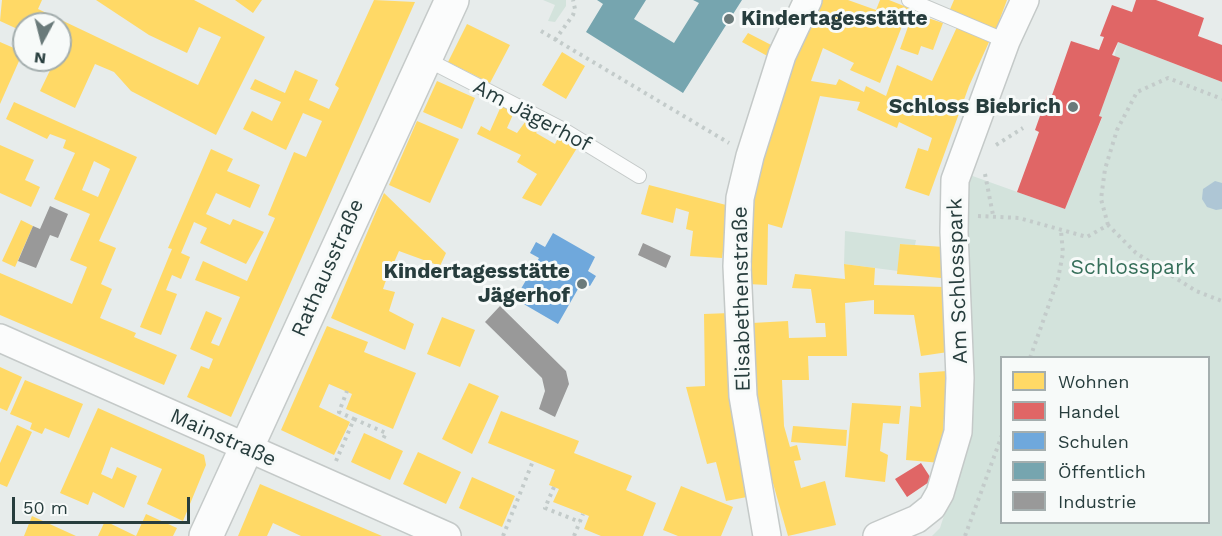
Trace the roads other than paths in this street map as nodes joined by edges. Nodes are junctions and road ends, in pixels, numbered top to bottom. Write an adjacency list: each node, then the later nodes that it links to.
1 (452, 0): 6 (street, Rathausstraße)
2 (808, 0): 12 (street, Elisabethenstraße)
3 (909, 0): 5 (lane)
4 (1025, 0): 5 (street, Am Schlosspark)
5 (1006, 41): 13 (street, Am Schlosspark)
6 (424, 58): 7 (lane, Am Jägerhof); 9 (street, Rathausstraße)
7 (639, 176)
8 (0, 339): 9 (street, Mainstraße)
9 (246, 448): 10 (street, Rathausstraße); 11 (street, Mainstraße)
10 (206, 536)
11 (447, 536)
12 (767, 536)
13 (877, 536)

